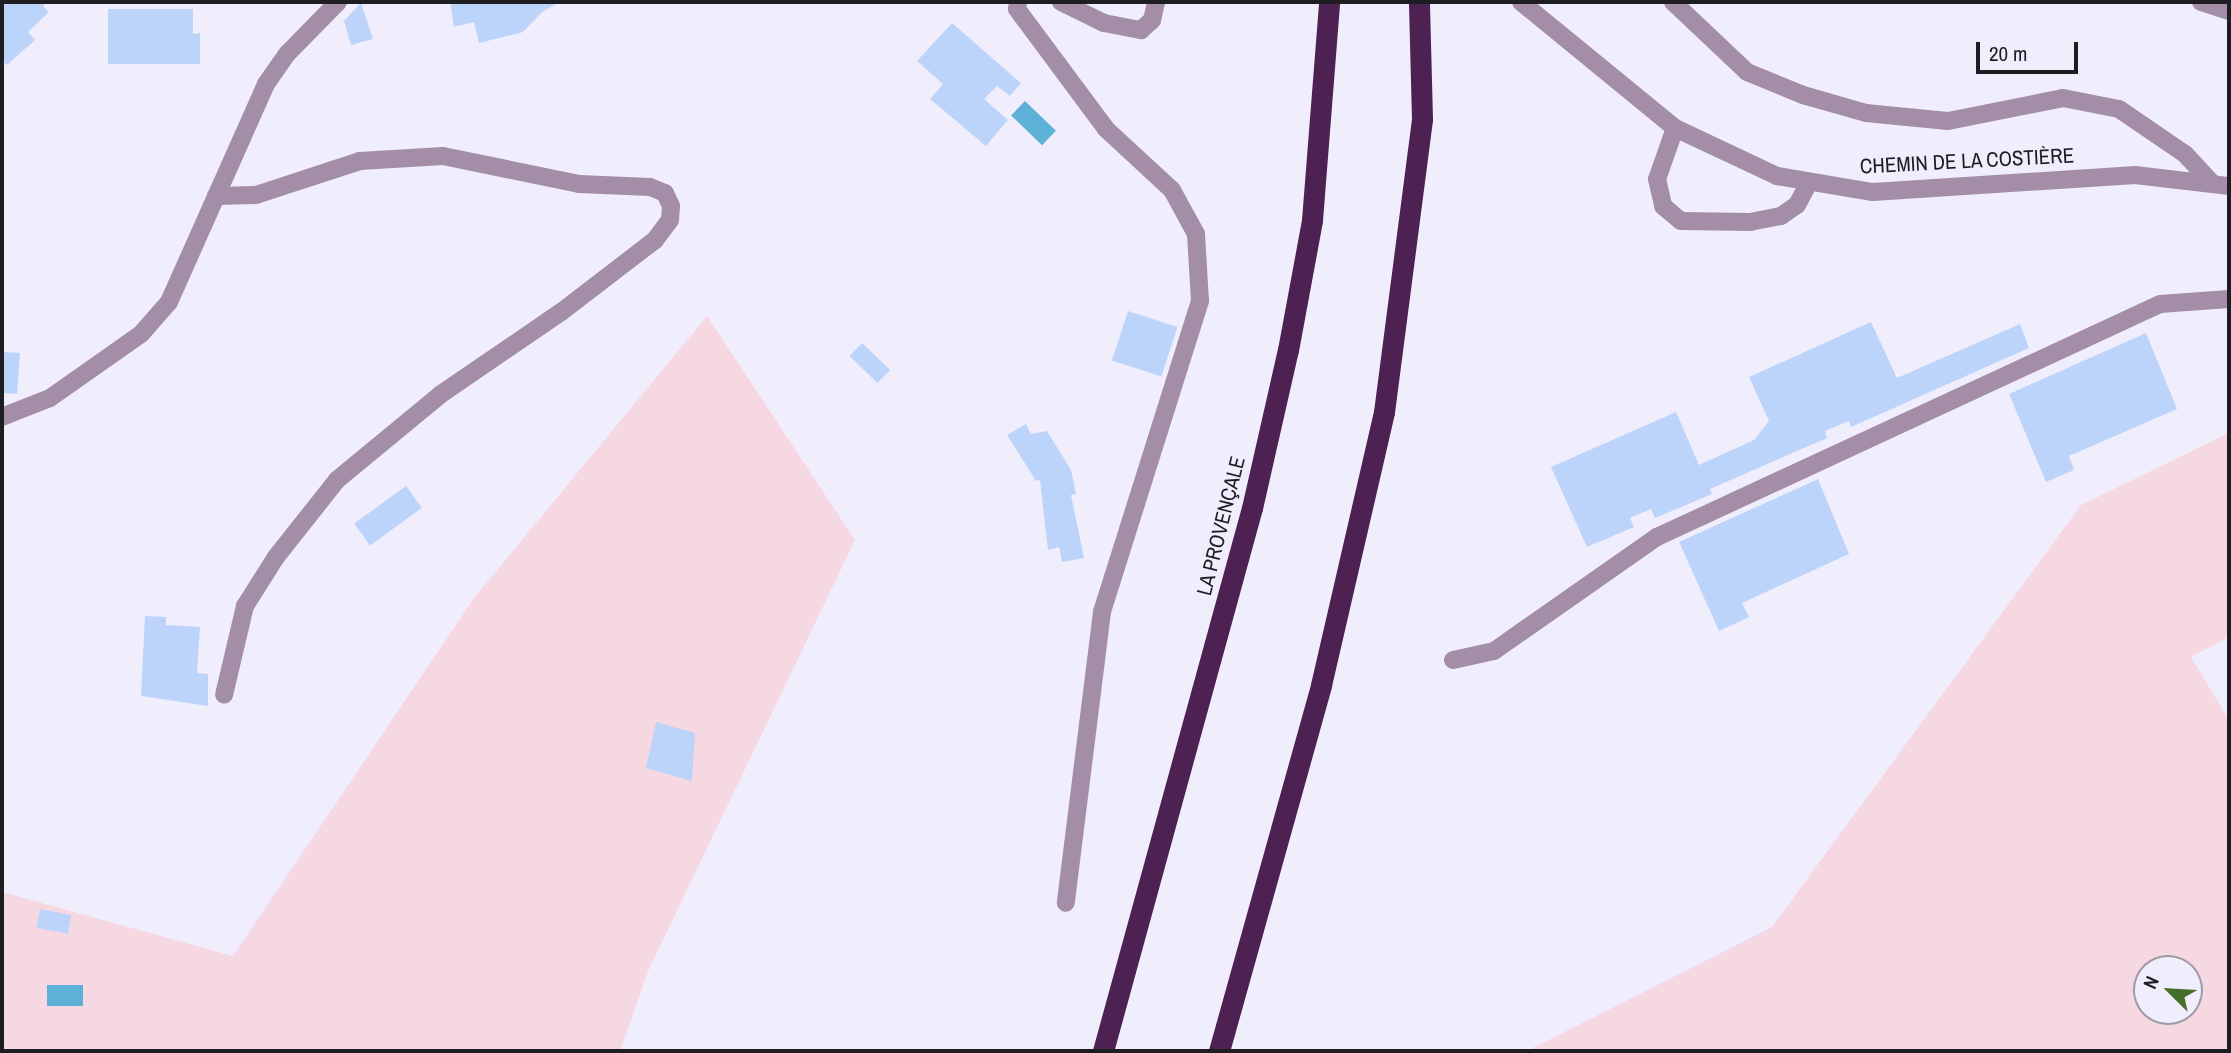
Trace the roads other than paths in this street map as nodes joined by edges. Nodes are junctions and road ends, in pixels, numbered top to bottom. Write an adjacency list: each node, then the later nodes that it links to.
1 (338, 2): 15 (street)
2 (1018, 2): 20 (street)
3 (1060, 2): 4 (street)
4 (1156, 2)
5 (1329, 2): 21 (highway, LA PROVENÇALE)
6 (1419, 2): 22 (highway)
7 (1521, 2): 11 (street, CHEMIN DE LA COSTIÈRE)
8 (1673, 2): 12 (street)
9 (2201, 2): 10 (street)
10 (2229, 10)
11 (1675, 128): 13 (street, CHEMIN DE LA COSTIÈRE); 13 (street)
12 (2211, 183): 13 (street, CHEMIN DE LA COSTIÈRE); 14 (street, CHEMIN DE LA COSTIÈRE)
13 (1808, 184)
14 (2229, 186)
15 (216, 196): 17 (street); 19 (street)
16 (2229, 299): 18 (street)
17 (2, 417)
18 (1452, 660)
19 (224, 695)
20 (1066, 903)
21 (1103, 1051)
22 (1219, 1051)

